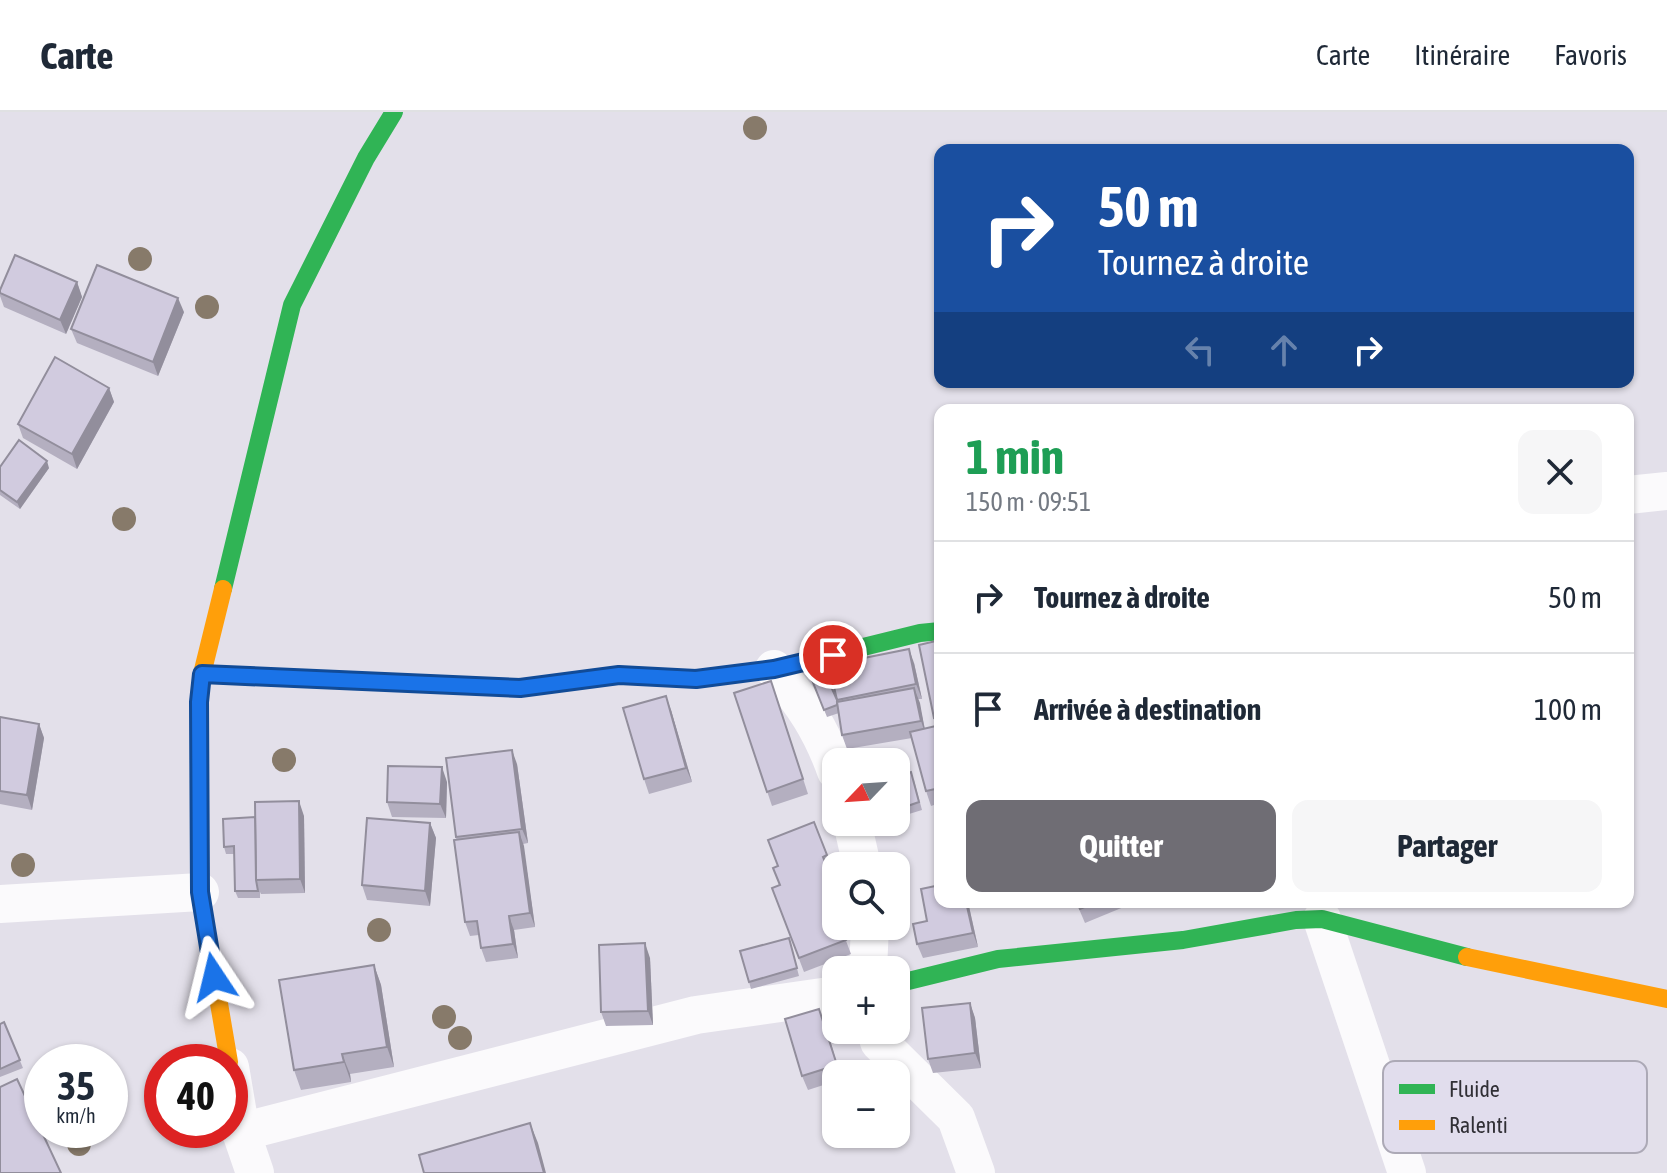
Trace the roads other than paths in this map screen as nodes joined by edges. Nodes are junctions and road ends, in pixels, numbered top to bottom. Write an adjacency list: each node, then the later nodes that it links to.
1 (394, 112): 6 (street)
2 (1667, 491): 3 (street)
3 (1634, 494)
4 (934, 632): 5 (street)
5 (774, 669): 6 (street); 7 (street)
6 (202, 674): 8 (street)
7 (828, 748)
8 (200, 892): 9 (street); 14 (street)
9 (0, 904)
10 (1322, 919): 11 (street); 13 (street); 16 (street)
11 (910, 981)
12 (822, 997): 17 (street)
13 (1667, 999)
14 (227, 1044)
15 (881, 1044): 21 (street)
16 (1383, 1101)
17 (248, 1130)
18 (246, 1148): 20 (street)
19 (1400, 1153): 22 (street)
20 (255, 1173)
21 (976, 1173)
22 (1407, 1173)

